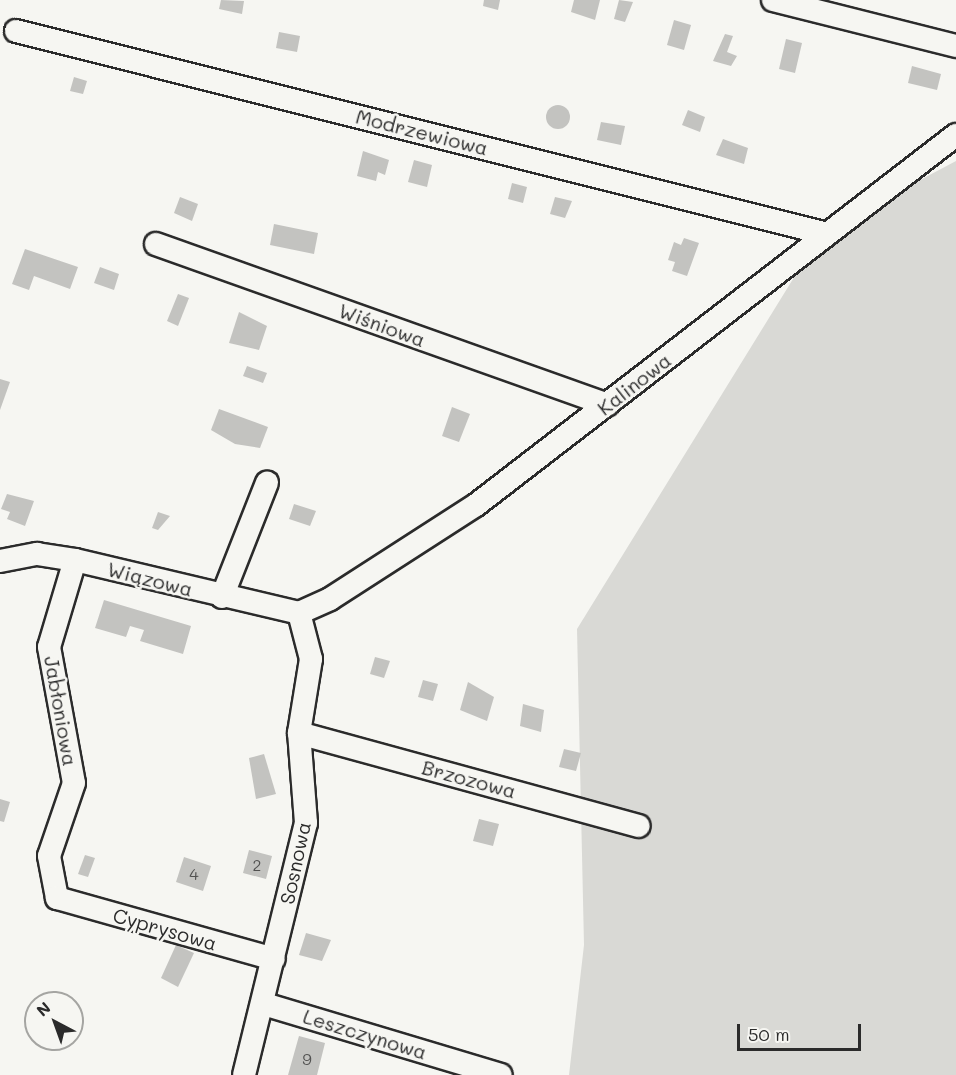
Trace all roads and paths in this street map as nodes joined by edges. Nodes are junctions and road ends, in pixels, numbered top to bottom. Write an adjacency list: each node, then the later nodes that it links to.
1 (773, 0): 3 (street)
2 (16, 31): 5 (street, Modrzewiowa)
3 (956, 46)
4 (956, 135): 5 (street, Kalinowa)
5 (827, 234): 7 (street, Kalinowa)
6 (156, 244): 7 (street, Wiśniowa)
7 (607, 405): 12 (street, Kalinowa)
8 (267, 483): 11 (street)
9 (75, 560): 10 (street, Wiązowa); 11 (street, Wiązowa); 15 (street, Jabłoniowa)
10 (0, 561)
11 (222, 597): 12 (street, Wiązowa)
12 (299, 613): 13 (street, Sosnowa)
13 (299, 733): 14 (street, Brzozowa); 16 (street, Sosnowa)
14 (639, 826)
15 (57, 898): 16 (street, Cyprysowa)
16 (274, 959): 17 (street, Sosnowa)
17 (264, 1004): 18 (street, Sosnowa); 19 (street, Leszczynowa)
18 (244, 1075)
19 (501, 1075)

